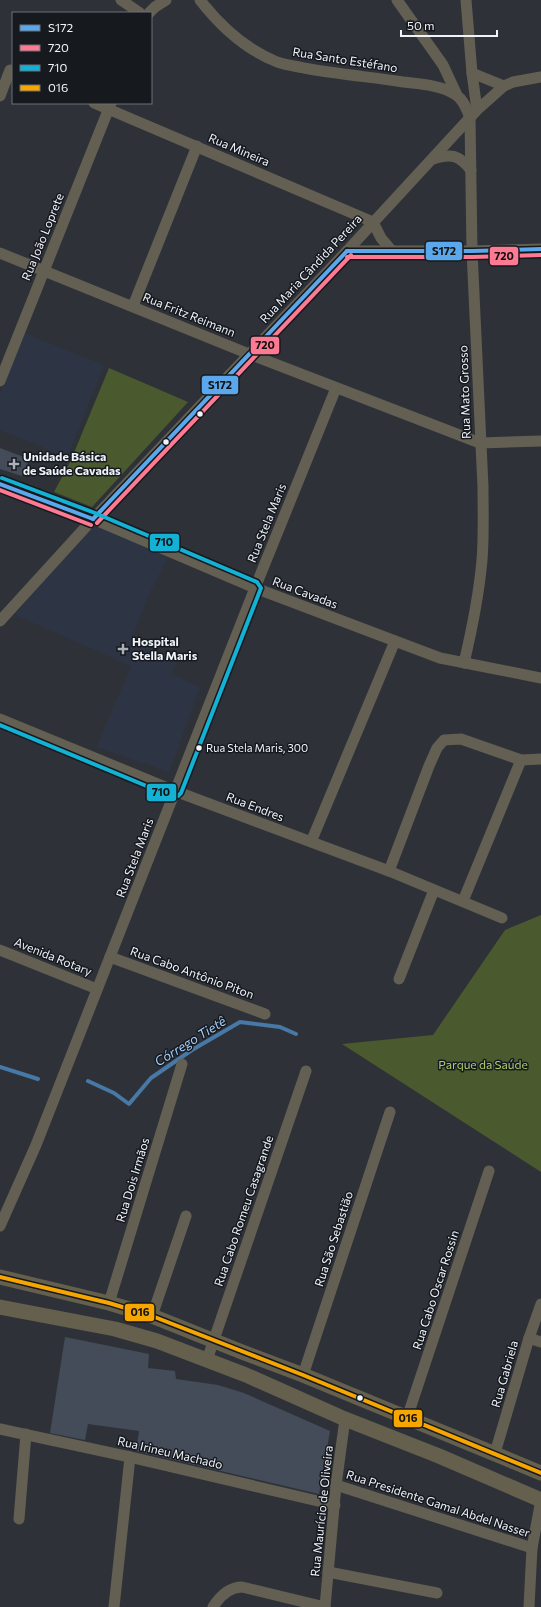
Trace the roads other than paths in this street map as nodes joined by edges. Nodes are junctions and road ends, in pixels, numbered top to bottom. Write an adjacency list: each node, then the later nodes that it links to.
1 (121, 0): 6 (street)
2 (166, 0): 7 (street)
3 (200, 0): 12 (street, Rua Santo Estéfano)
4 (397, 0): 12 (street)
5 (466, 0): 9 (street, Rua Mato Grosso)
6 (139, 12)
7 (150, 12)
8 (8, 69): 13 (street)
9 (472, 73): 11 (street); 16 (street, Rua Mato Grosso)
10 (541, 77): 11 (street)
11 (504, 86): 16 (street, Rua Maria Cândida Pereira)
12 (457, 95): 16 (street)
13 (0, 96)
14 (99, 104): 15 (street, Rua Mineira)
15 (110, 106): 17 (street, Rua Mineira); 26 (street, Rua João Loprete)
16 (474, 114): 18 (street, Rua Maria Cândida Pereira); 19 (street, Rua Mato Grosso)
17 (197, 146): 20 (street, Rua Mineira); 27 (street)
18 (432, 159): 19 (street); 20 (street, Rua Maria Cândida Pereira)
19 (471, 170): 24 (street, Rua Mato Grosso)
20 (373, 222): 22 (street, Rua Maria Cândida Pereira); 23 (street)
21 (541, 249): 24 (street)
22 (347, 251): 23 (street); 28 (street, Rua Maria Cândida Pereira)
23 (392, 251): 24 (street)
24 (472, 251): 32 (street, Rua Mato Grosso)
25 (0, 253): 26 (street, Rua Fritz Reimann)
26 (43, 271): 27 (street, Rua Fritz Reimann); 29 (street, Rua João Loprete)
27 (132, 306): 28 (street, Rua Fritz Reimann)
28 (249, 354): 30 (street, Rua Fritz Reimann); 34 (street, Rua Maria Cândida Pereira)
29 (0, 381)
30 (336, 388): 32 (street, Rua Fritz Reimann); 35 (street, Rua Stela Maris)
31 (541, 441): 32 (street)
32 (480, 443): 38 (street, Rua Mato Grosso)
33 (0, 484): 34 (street, Rua Cavadas)
34 (93, 518): 35 (street, Rua Cavadas); 36 (street, Rua Maria Cândida Pereira)
35 (255, 588): 37 (street, Rua Cavadas); 43 (street, Rua Stela Maris)
36 (0, 621)
37 (395, 641): 38 (street, Rua Cavadas); 44 (street)
38 (464, 662): 39 (street, Rua Cavadas)
39 (541, 678)
40 (0, 719): 43 (street, Rua Endres)
41 (541, 759): 42 (street)
42 (522, 760): 45 (street); 47 (street)
43 (175, 791): 44 (street, Rua Endres); 50 (street, Rua Stela Maris)
44 (311, 842): 45 (street, Rua Endres)
45 (388, 871): 46 (street, Rua Endres)
46 (434, 890): 47 (street, Rua Endres); 51 (street)
47 (463, 901): 48 (street, Rua Endres)
48 (502, 918)
49 (0, 950): 52 (street, Avenida Rotary)
50 (110, 957): 52 (street, Rua Stela Maris); 53 (street, Rua Cabo Antônio Piton)
51 (399, 979)
52 (97, 989): 59 (street, Rua Stela Maris)
53 (266, 1014)
54 (182, 1064): 61 (street, Rua Dois Irmãos)
55 (306, 1071): 66 (street, Rua Cabo Romeu Casagrande)
56 (390, 1112): 69 (street, Rua São Sebastião)
57 (489, 1171): 70 (street, Rua Cabo Oscar Rossin)
58 (186, 1216): 64 (street)
59 (0, 1226)
60 (0, 1277): 61 (main road)
61 (109, 1303): 64 (main road)
62 (541, 1304): 65 (street, Rua Gabriela)
63 (0, 1307): 68 (main road)
64 (152, 1316): 66 (main road)
65 (529, 1338): 67 (street); 74 (street, Rua Gabriela)
66 (213, 1340): 68 (street, Rua Cabo Romeu Casagrande); 69 (main road)
67 (541, 1342)
68 (207, 1360): 71 (main road)
69 (303, 1374): 70 (main road)
70 (407, 1418): 74 (main road)
71 (345, 1419): 77 (street, Rua Maurício de Oliveira); 78 (main road)
72 (0, 1429): 73 (street, Rua Irineu Machado)
73 (26, 1434): 75 (street, Rua Irineu Machado); 80 (street)
74 (495, 1453): 76 (main road)
75 (130, 1457): 79 (street, Rua Irineu Machado); 84 (street)
76 (541, 1472)
77 (336, 1485): 79 (street, Rua Maurício de Oliveira); 81 (street, Rua Presidente Gamal Abdel Nasser)
78 (541, 1500): 81 (street)
79 (335, 1505): 82 (street, Rua Maurício de Oliveira)
80 (19, 1519)
81 (532, 1548): 87 (street)
82 (328, 1572): 83 (street); 86 (street, Rua Maurício de Oliveira)
83 (437, 1593)
84 (114, 1607)
85 (213, 1607): 86 (street)
86 (325, 1607)
87 (529, 1607)

